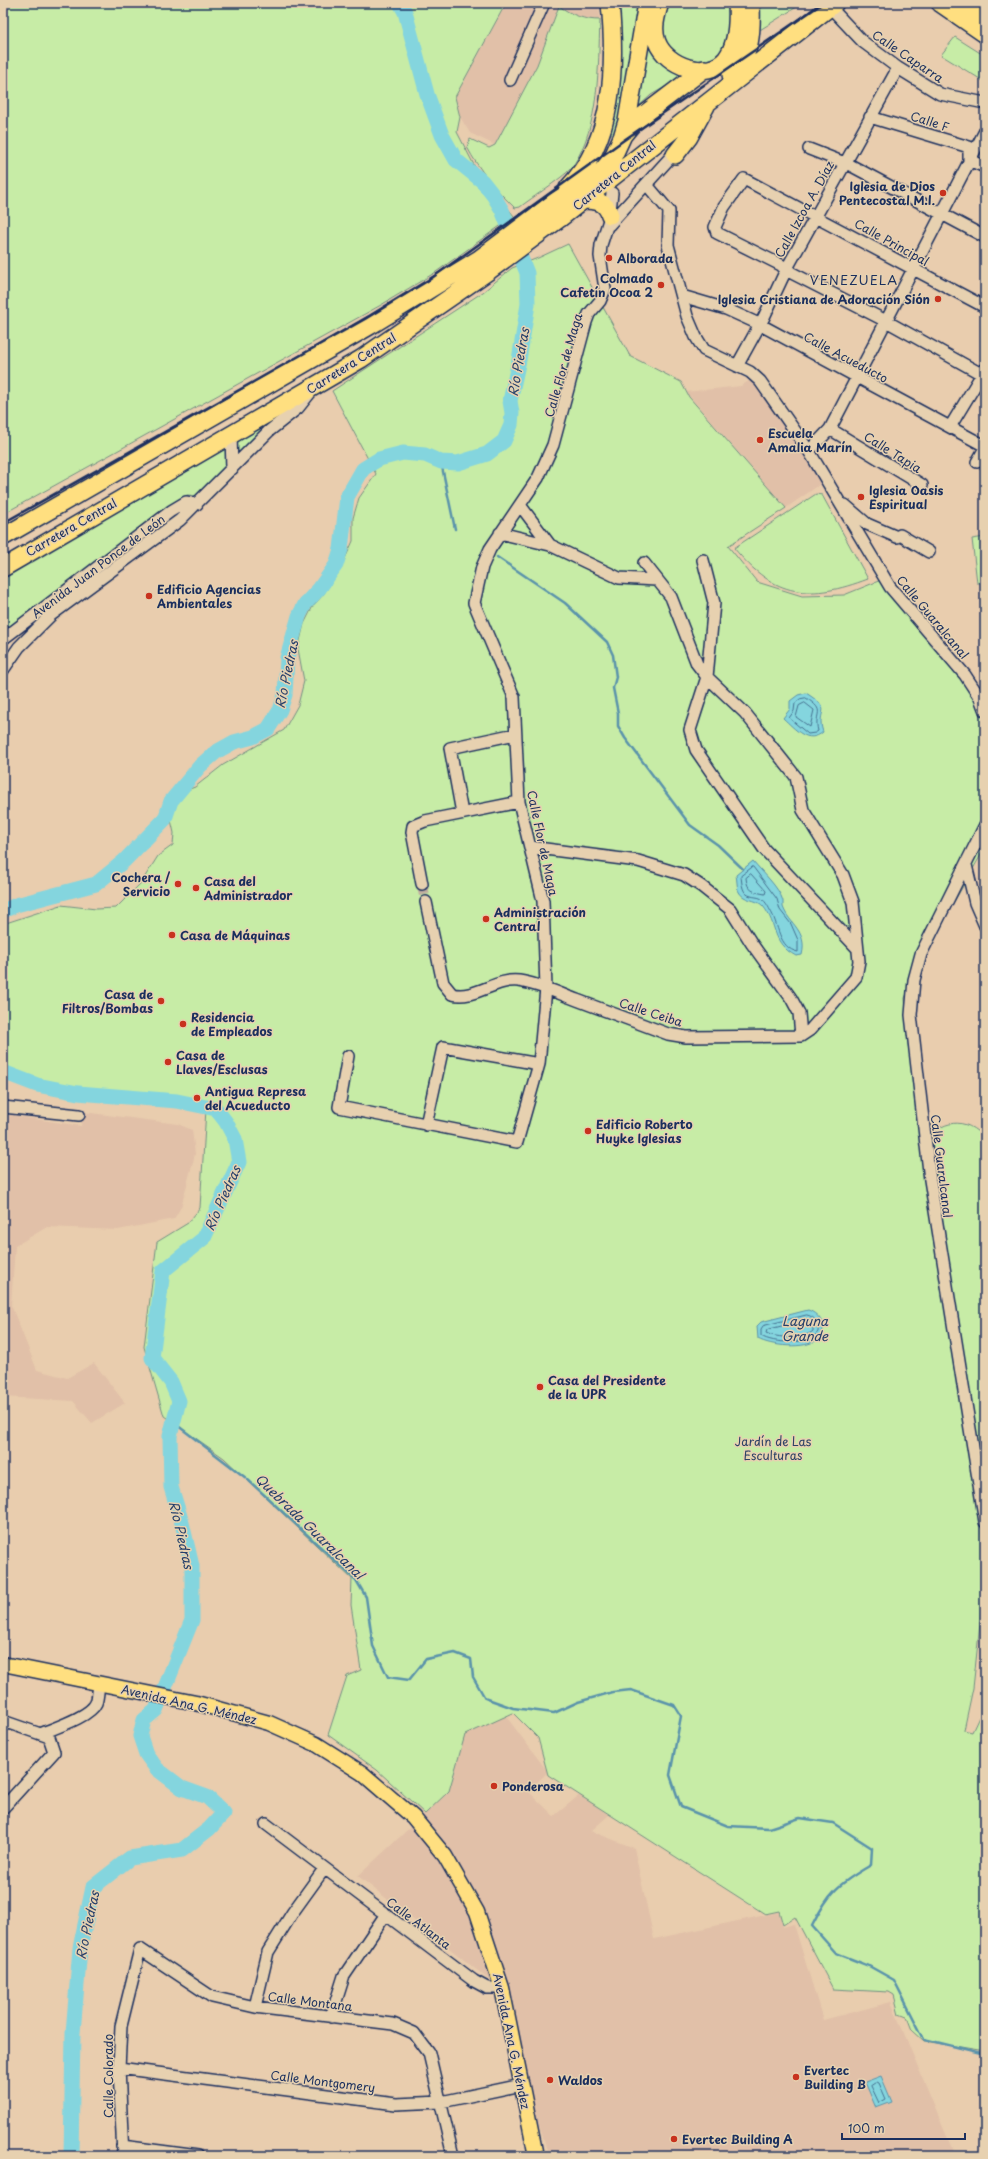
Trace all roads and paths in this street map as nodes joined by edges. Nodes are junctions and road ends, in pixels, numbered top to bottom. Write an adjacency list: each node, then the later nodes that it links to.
1 (544, 3): 13 (street)
2 (610, 3): 30 (highway, Carretera Central)
3 (647, 3): 20 (highway)
4 (660, 3): 12 (highway)
5 (737, 3): 12 (highway)
6 (751, 3): 18 (highway, Carretera Central)
7 (950, 4): 9 (highway); 10 (highway)
8 (833, 5): 11 (street, Calle Caparra); 15 (highway)
9 (985, 15)
10 (985, 34)
11 (898, 68): 16 (street, Calle Caparra); 17 (street, Calle Izcoa A. Díaz)
12 (704, 70): 14 (highway)
13 (510, 80)
14 (668, 98): 18 (highway); 20 (highway)
15 (710, 100): 18 (highway); 22 (highway)
16 (985, 103)
17 (870, 117): 23 (street, Calle F); 24 (street, Calle Izcoa A. Díaz)
18 (682, 122): 22 (street); 27 (highway, Carretera Central)
19 (985, 131): 23 (street)
20 (623, 135): 27 (highway); 30 (highway)
21 (809, 149): 24 (street)
22 (675, 155): 26 (street, Calle Flor de Maga)
23 (969, 160): 25 (street); 31 (street)
24 (844, 162): 31 (street); 32 (street, Calle Izcoa A. Díaz)
25 (985, 167)
26 (647, 185): 29 (street, Calle Flor de Maga); 38 (street, Calle Guaralcanal)
27 (612, 186): 28 (highway, Carretera Central); 29 (street); 33 (street, Calle Flor de Maga)
28 (584, 200): 30 (highway, Carretera Central); 33 (highway)
29 (630, 202): 33 (street, Calle Flor de Maga)
30 (554, 209): 35 (highway, Carretera Central)
31 (943, 214): 34 (street); 36 (street)
32 (816, 216): 36 (street, Calle Principal); 37 (street, Calle Izcoa A. Díaz); 37 (street, Calle Principal)
33 (608, 222): 56 (street, Calle Flor de Maga)
34 (985, 236)
35 (484, 264): 45 (highway, Carretera Central); 58 (highway, Carretera Central)
36 (914, 269): 39 (street, Calle Principal); 40 (street)
37 (786, 270): 40 (street); 41 (street, Calle Izcoa A. Díaz)
38 (687, 297): 41 (street, Calle Acueducto); 42 (street, Calle Guaralcanal)
39 (985, 307)
40 (886, 321): 43 (street); 44 (street)
41 (759, 324): 42 (street, Calle Izcoa A. Díaz); 44 (street, Calle Acueducto)
42 (737, 366): 50 (street, Calle Guaralcanal)
43 (984, 373): 46 (street)
44 (857, 377): 46 (street, Calle Acueducto); 47 (street)
45 (317, 385): 48 (highway, Carretera Central); 52 (street, Avenida Juan Ponce de León)
46 (950, 427): 49 (street, Calle Acueducto)
47 (830, 429): 50 (street); 53 (street, Calle Tapia)
48 (231, 435): 52 (street); 63 (highway, Carretera Central)
49 (985, 447): 51 (street)
50 (809, 451): 54 (street, Calle Guaralcanal)
51 (977, 462)
52 (232, 469): 55 (street, Avenida Juan Ponce de León)
53 (922, 485)
54 (837, 498): 60 (street); 70 (street, Calle Guaralcanal)
55 (197, 504): 65 (street, Avenida Juan Ponce de León); 66 (street, Avenida Juan Ponce de León)
56 (520, 505): 57 (street, Calle Flor de Maga); 59 (street)
57 (500, 533): 59 (street); 71 (street, Calle Flor de Maga)
58 (3, 537)
59 (550, 545): 64 (street)
60 (929, 552)
61 (703, 560): 69 (street)
62 (644, 563): 64 (street)
63 (3, 568)
64 (656, 580): 69 (street)
65 (3, 639)
66 (19, 647): 67 (street); 68 (street, Avenida Juan Ponce de León)
67 (3, 661)
68 (3, 670)
69 (707, 677): 80 (street); 80 (street)
70 (985, 711)
71 (516, 734): 72 (street, Calle Flor de Maga); 73 (street)
72 (519, 802): 73 (street); 75 (street, Calle Flor de Maga)
73 (462, 813): 77 (street)
74 (985, 825): 76 (street, Calle Guaralcanal)
75 (530, 847): 81 (street, Calle Flor de Maga); 82 (street)
76 (966, 865): 79 (street); 88 (street, Calle Guaralcanal)
77 (422, 884)
78 (426, 902): 81 (street, Calle Ceiba)
79 (985, 926)
80 (857, 948): 82 (street)
81 (546, 988): 82 (street, Calle Ceiba); 84 (street, Calle Flor de Maga)
82 (801, 1036)
83 (348, 1056): 87 (street)
84 (539, 1064): 87 (street, Calle Flor de Maga); 87 (street)
85 (3, 1107): 86 (street)
86 (79, 1116)
87 (426, 1125)
88 (985, 1522)
89 (3, 1664): 90 (main road, Avenida Ana G. Méndez)
90 (99, 1684): 92 (street); 98 (main road, Avenida Ana G. Méndez)
91 (3, 1721): 92 (street)
92 (40, 1734): 93 (street)
93 (3, 1808)
94 (266, 1824): 95 (street, Calle Atlanta)
95 (324, 1869): 96 (street, Calle Atlanta); 99 (street)
96 (386, 1914): 98 (street, Calle Atlanta); 100 (street)
97 (140, 1949): 99 (street, Calle Montana); 101 (street, Calle Colorado)
98 (502, 1988): 102 (main road, Avenida Ana G. Méndez)
99 (255, 2007): 100 (street, Calle Montana)
100 (331, 2017): 103 (street, Calle Montana)
101 (119, 2068): 103 (street, Calle Montgomery); 104 (street, Calle Colorado)
102 (522, 2085): 103 (street, Calle Montgomery); 107 (main road, Avenida Ana G. Méndez)
103 (441, 2102): 106 (street, Calle Montana)
104 (122, 2151): 105 (street)
105 (198, 2156)
106 (452, 2156)
107 (536, 2156)

